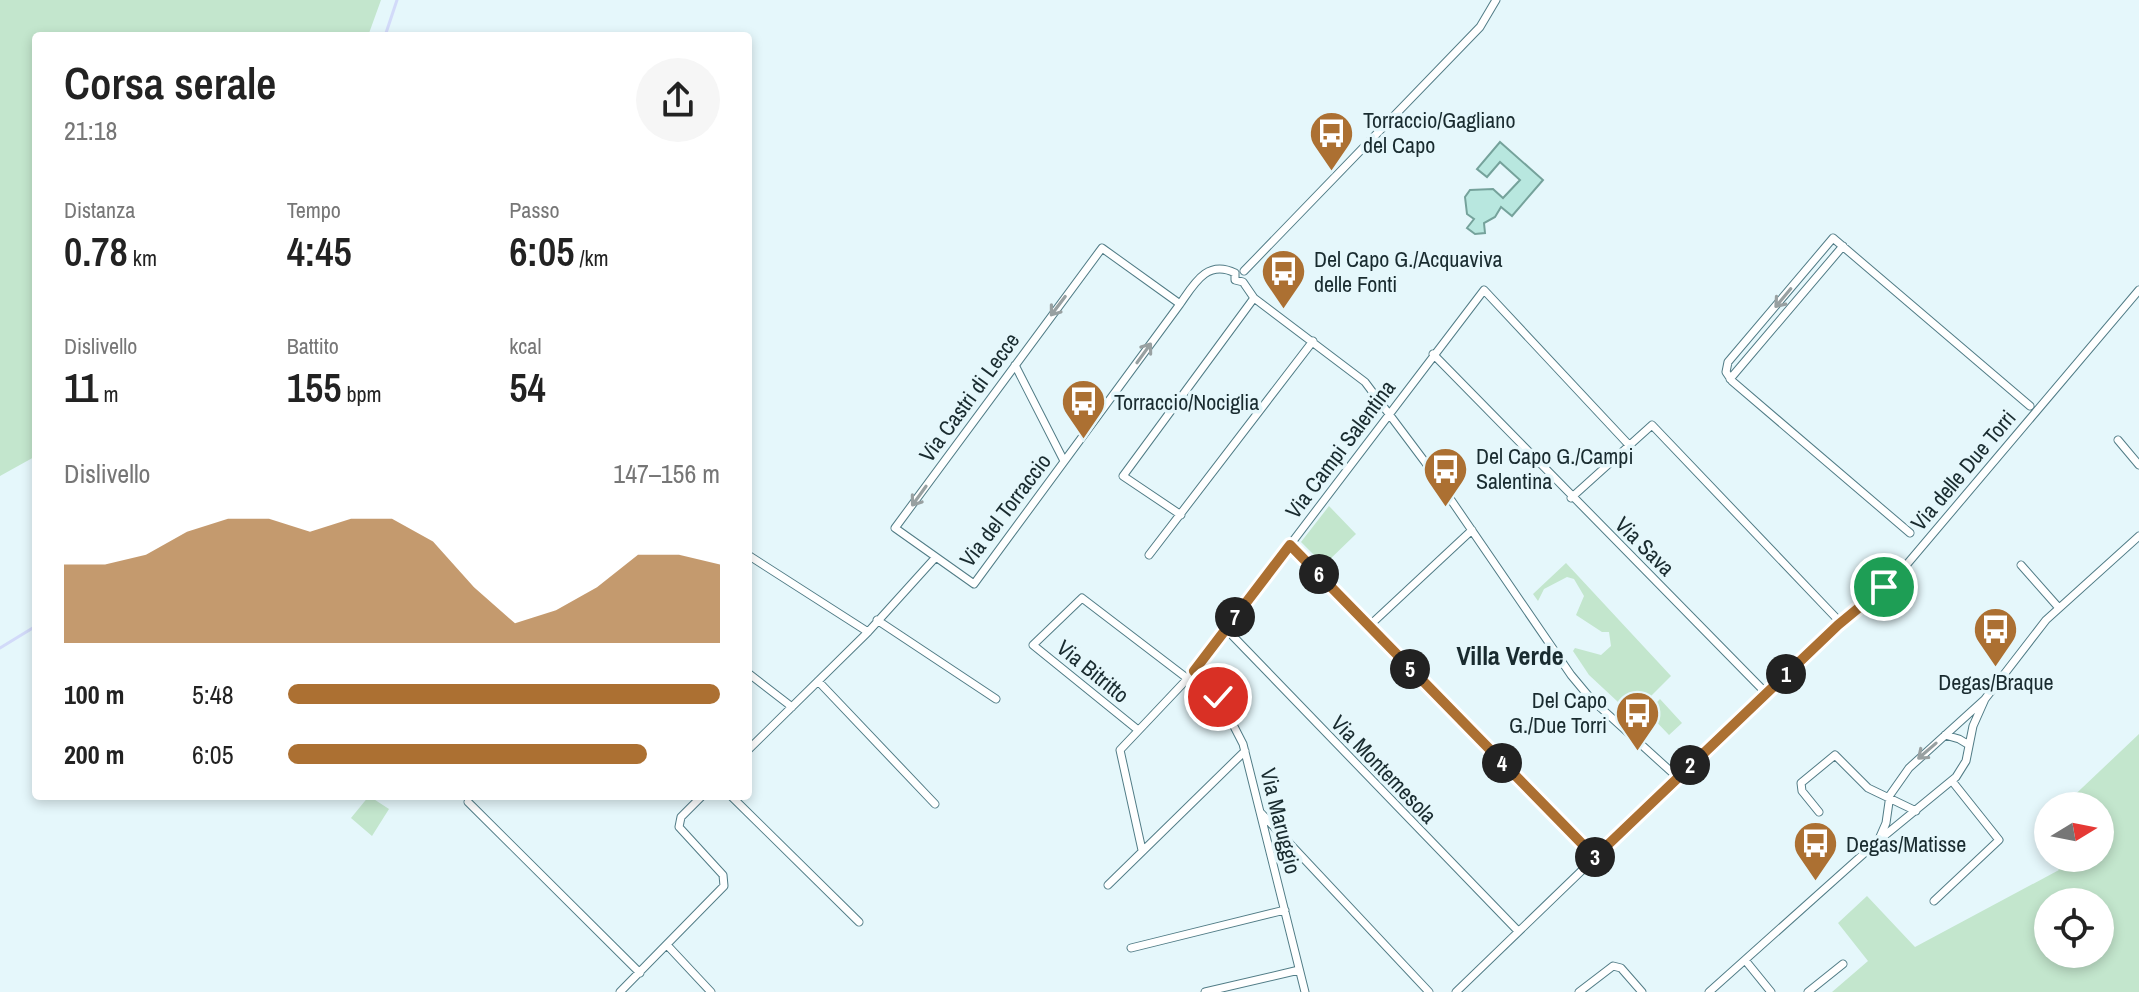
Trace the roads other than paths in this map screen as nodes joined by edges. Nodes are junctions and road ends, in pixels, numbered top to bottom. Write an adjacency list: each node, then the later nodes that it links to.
1 (1496, 0): 3 (street)
2 (1843, 246): 10 (street); 10 (street, one-way to 10); 11 (street)
3 (1239, 272): 5 (street); 6 (street, Via del Torraccio)
4 (2139, 290): 29 (street, Via delle Due Torri)
5 (1254, 298): 7 (street); 18 (street)
6 (1180, 304): 9 (street, Via Castri di Lecce, one-way to 9); 15 (street, Via del Torraccio, one-way to 6)
7 (1313, 341): 12 (street); 18 (street)
8 (1433, 354): 12 (street, Via Campi Salentina); 14 (street, Via Campi Salentina); 17 (street, Via Sava)
9 (1015, 365): 15 (street); 25 (street, Via Castri di Lecce, one-way to 25)
10 (1730, 379): 20 (street)
11 (2030, 406)
12 (1390, 414): 19 (street); 22 (street, Via Campi Salentina)
13 (2118, 440): 16 (street)
14 (1629, 445): 17 (street); 29 (street)
15 (1064, 461): 25 (street, Via del Torraccio)
16 (2139, 465)
17 (1571, 498): 37 (street, Via Sava)
18 (1181, 515): 23 (street)
19 (1472, 530): 30 (street); 46 (street)
20 (1910, 533)
21 (2139, 536): 27 (street)
22 (1290, 545): 30 (street); 31 (street, Via Campi Salentina)
23 (1149, 555)
24 (752, 558): 32 (street)
25 (935, 558): 28 (street, Via del Torraccio)
26 (2021, 565): 27 (street)
27 (2059, 608): 39 (street)
28 (877, 620): 32 (street, Via del Torraccio); 38 (street)
29 (1841, 623): 37 (street, Via delle Due Torri)
30 (1369, 626): 58 (street)
31 (1226, 629): 33 (street, Via Campi Salentina); 63 (street, Via Montemesola)
32 (868, 632): 36 (street, Via del Torraccio)
33 (1194, 671): 35 (street, Via Campi Salentina); 45 (street, Via Maruggio)
34 (752, 676): 40 (street)
35 (1188, 679): 41 (street, Via Campi Salentina); 41 (street, Via Bitritto)
36 (818, 681): 40 (street, Via del Torraccio); 52 (street)
37 (1766, 693): 46 (street, Via delle Due Torri)
38 (996, 699)
39 (1985, 699): 42 (street); 43 (street)
40 (792, 707): 44 (street, Via del Torraccio)
41 (1138, 730): 57 (street, Via Campi Salentina)
42 (1945, 735): 43 (street); 48 (street, one-way to 48)
43 (1969, 745): 47 (street)
44 (752, 746)
45 (1245, 751): 54 (street, Via Maruggio); 57 (street)
46 (1677, 777): 58 (street, Via delle Due Torri)
47 (1952, 781): 53 (street); 60 (street)
48 (1889, 798): 53 (street); 55 (street); 56 (street)
49 (698, 800): 64 (street)
50 (735, 800): 62 (street)
51 (468, 802): 69 (street)
52 (935, 804)
53 (1916, 811): 56 (street)
54 (1261, 812): 61 (street, Via Maruggio); 74 (street)
55 (1819, 812)
56 (1878, 841): 66 (street)
57 (1142, 850): 59 (street)
58 (1595, 857): 63 (street, Via delle Due Torri)
59 (1108, 885)
60 (1934, 901)
61 (1285, 910): 65 (street); 68 (street, Via Maruggio)
62 (859, 922)
63 (1518, 931): 75 (street, Via delle Due Torri)
64 (667, 945): 69 (street); 71 (street)
65 (1131, 948)
66 (1745, 960): 78 (street); 79 (street)
67 (1843, 964): 80 (street)
68 (1299, 970): 72 (street); 73 (street, Via Maruggio)
69 (640, 973): 70 (street)
70 (620, 992)
71 (711, 992)
72 (1205, 992)
73 (1305, 992)
74 (1429, 992)
75 (1456, 992)
76 (1579, 992): 77 (street)
77 (1642, 992)
78 (1709, 992)
79 (1771, 992)
80 (1808, 992)

